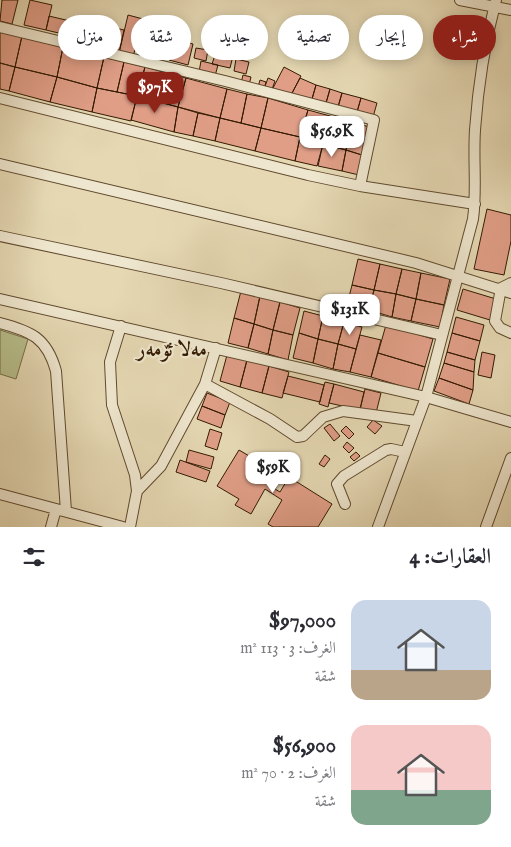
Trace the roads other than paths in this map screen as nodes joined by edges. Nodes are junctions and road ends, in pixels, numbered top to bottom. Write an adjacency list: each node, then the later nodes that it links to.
1 (460, 0): 2 (street)
2 (496, 3): 3 (street); 8 (street)
3 (511, 10)
4 (0, 28): 7 (street)
5 (0, 98): 7 (street)
6 (0, 164): 10 (street)
7 (360, 186): 8 (street)
8 (475, 204): 10 (street)
9 (0, 236): 17 (street)
10 (458, 276): 12 (street); 17 (street)
11 (511, 283): 12 (street)
12 (506, 290): 16 (street)
13 (0, 299): 15 (street)
14 (0, 322): 28 (street)
15 (121, 326): 18 (street); 25 (street)
16 (511, 333)
17 (442, 335): 20 (street)
18 (216, 348): 19 (street); 20 (street)
19 (206, 384): 21 (street); 25 (street)
20 (426, 396): 21 (street); 22 (street)
21 (416, 421): 23 (street)
22 (511, 422)
23 (405, 452): 27 (street); 32 (street)
24 (511, 458): 33 (street)
25 (137, 491): 31 (street)
26 (0, 494): 28 (street)
27 (345, 504)
28 (61, 510): 29 (street); 30 (street)
29 (117, 526)
30 (51, 527)
31 (130, 527)
32 (378, 527)
33 (486, 527)

